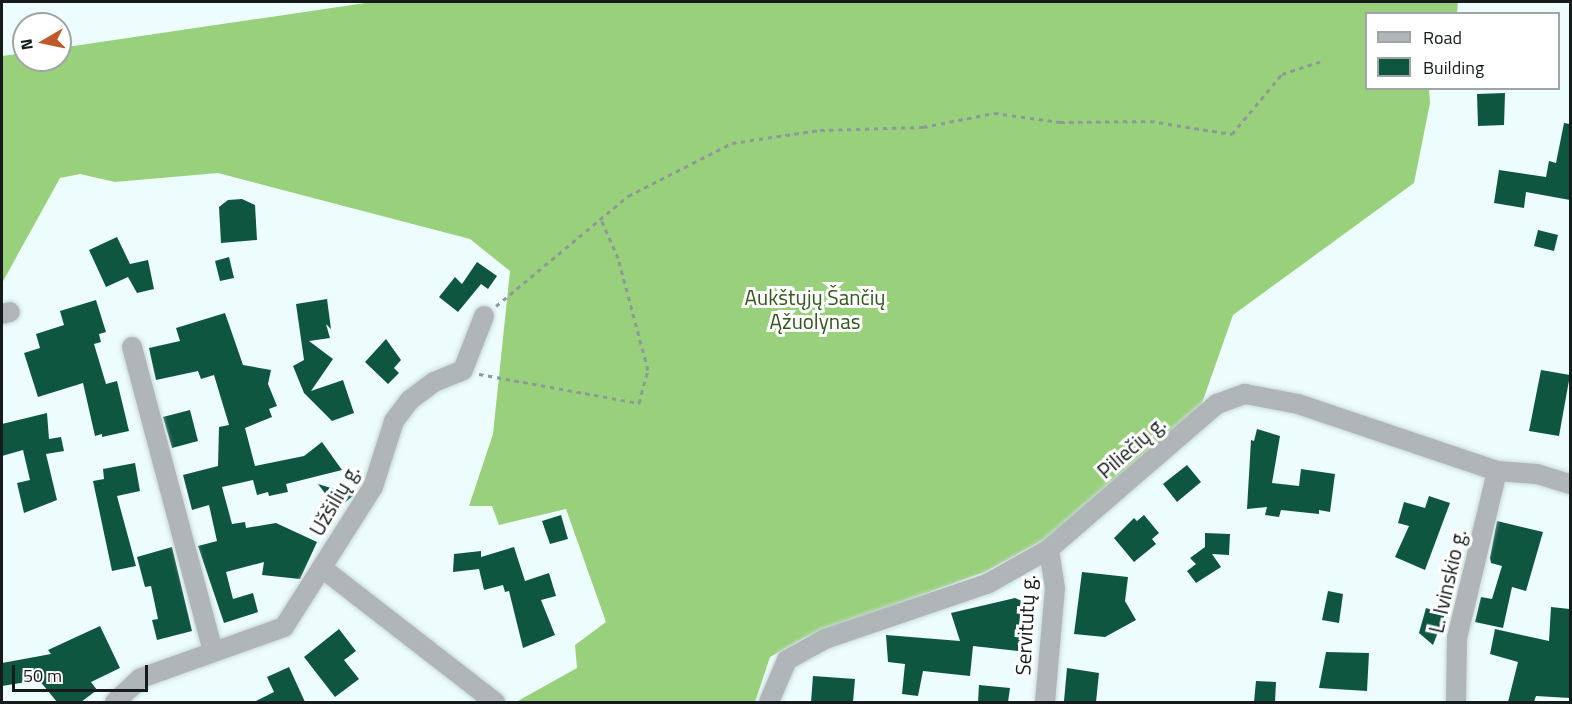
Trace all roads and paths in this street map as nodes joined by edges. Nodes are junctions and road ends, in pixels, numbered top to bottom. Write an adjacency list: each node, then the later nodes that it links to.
1 (1320, 63): 2 (path)
2 (601, 219): 3 (path); 5 (path)
3 (484, 316): 5 (street)
4 (132, 347): 10 (street)
5 (463, 370): 9 (street, Užšilių g.)
6 (1497, 471): 7 (street, Piliečių g.); 8 (street, Piliečių g.); 15 (street, L. Ivinskio g.)
7 (1570, 484)
8 (1050, 549): 13 (street, Piliečių g.); 14 (street, Servitutų g.)
9 (322, 568): 10 (street, Užšilių g.); 12 (street)
10 (213, 651): 11 (street, Užšilių g.)
11 (115, 702)
12 (495, 702)
13 (769, 702)
14 (1045, 702)
15 (1456, 702)

